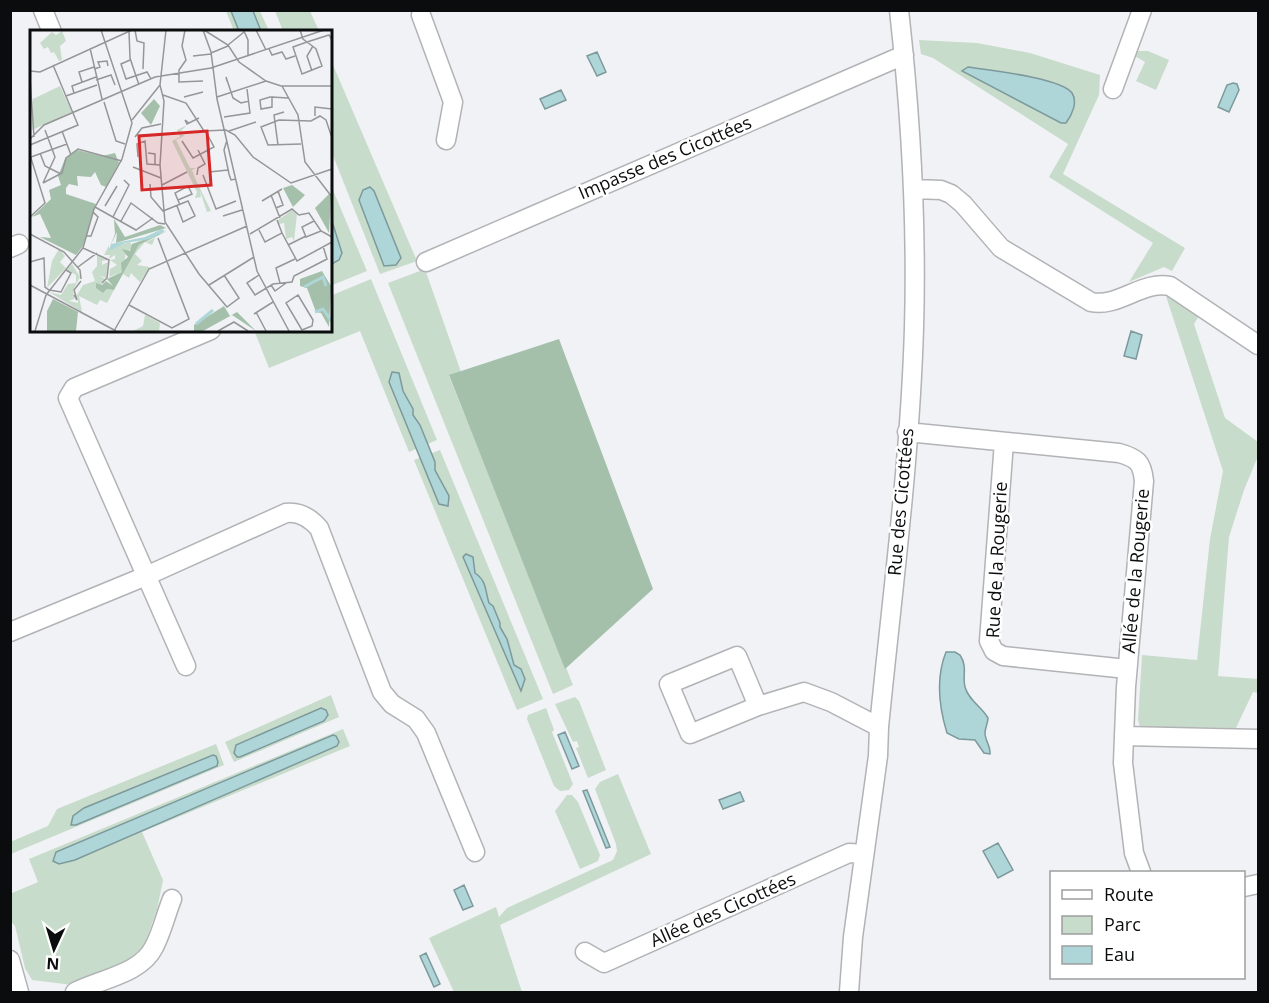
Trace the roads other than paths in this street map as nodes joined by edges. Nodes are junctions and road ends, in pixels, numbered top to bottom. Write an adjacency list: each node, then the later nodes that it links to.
1 (43, 10): 5 (street)
2 (899, 10): 6 (street, Rue des Cicottées)
3 (1142, 10): 7 (street)
4 (424, 12): 8 (street)
5 (51, 30)
6 (904, 55): 9 (street, Rue des Cicottées); 10 (street, Impasse des Cicottées)
7 (1113, 89)
8 (446, 140)
9 (914, 189): 12 (street); 13 (street, Rue des Cicottées)
10 (426, 262)
11 (207, 332): 15 (street)
12 (1258, 345)
13 (907, 432): 14 (street, Allée de la Rougerie); 20 (street, Rue des Cicottées)
14 (1004, 442): 18 (street, Rue de la Rougerie); 18 (street, Allée de la Rougerie)
15 (147, 576): 16 (street); 17 (street); 23 (street)
16 (10, 632)
17 (186, 666)
18 (1127, 669): 21 (street, Allée de la Rougerie)
19 (758, 706): 19 (street); 20 (street)
20 (879, 728): 24 (street, Rue des Cicottées)
21 (1124, 736): 22 (street); 25 (street, Allée de la Rougerie)
22 (1258, 739)
23 (476, 852)
24 (864, 854): 27 (street, Allée des Cicottées); 33 (street, Rue des Cicottées)
25 (1140, 871)
26 (172, 899): 32 (street)
27 (585, 952)
28 (10, 960): 30 (street)
29 (10, 992): 30 (street)
30 (19, 992): 31 (street)
31 (24, 993)
32 (75, 993)
33 (849, 993)

